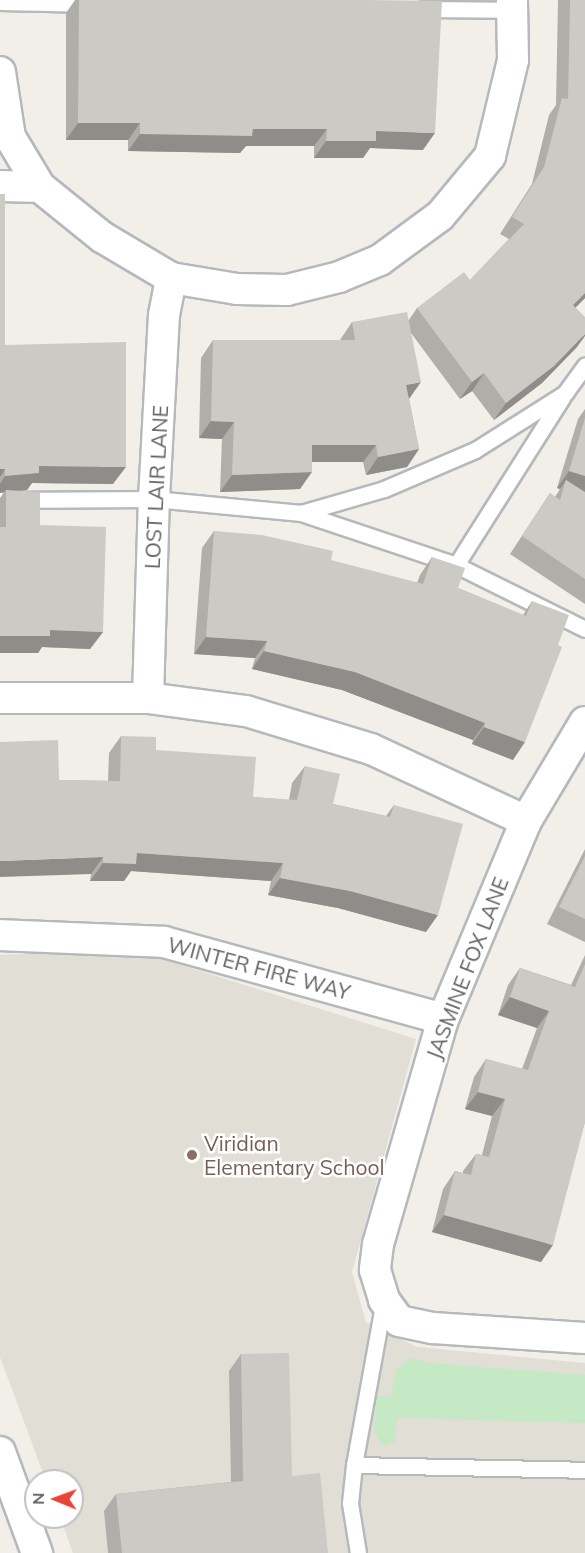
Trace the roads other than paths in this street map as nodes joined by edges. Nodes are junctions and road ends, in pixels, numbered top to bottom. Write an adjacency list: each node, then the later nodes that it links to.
1 (0, 2): 2 (lane)
2 (107, 4)
3 (512, 5): 4 (lane); 8 (street)
4 (405, 9)
5 (0, 72): 7 (street)
6 (0, 186): 7 (street)
7 (40, 187): 8 (street)
8 (171, 278): 11 (street, LOST LAIR LANE)
9 (585, 365): 10 (lane)
10 (565, 393): 13 (lane); 14 (lane)
11 (154, 499): 12 (lane); 13 (lane); 17 (street, LOST LAIR LANE)
12 (0, 500)
13 (301, 513): 14 (lane)
14 (456, 565): 15 (lane)
15 (585, 628)
16 (0, 698): 17 (street)
17 (148, 698): 19 (street)
18 (585, 722): 19 (street, JASMINE FOX LANE)
19 (526, 821): 21 (street, JASMINE FOX LANE)
20 (0, 935): 21 (street, WINTER FIRE WAY)
21 (442, 1019): 22 (street, JASMINE FOX LANE)
22 (384, 1300): 23 (street, JASMINE FOX LANE); 25 (lane)
23 (585, 1338)
24 (0, 1452): 27 (street)
25 (354, 1465): 26 (lane); 28 (lane)
26 (585, 1470)
27 (37, 1553)
28 (358, 1553)

